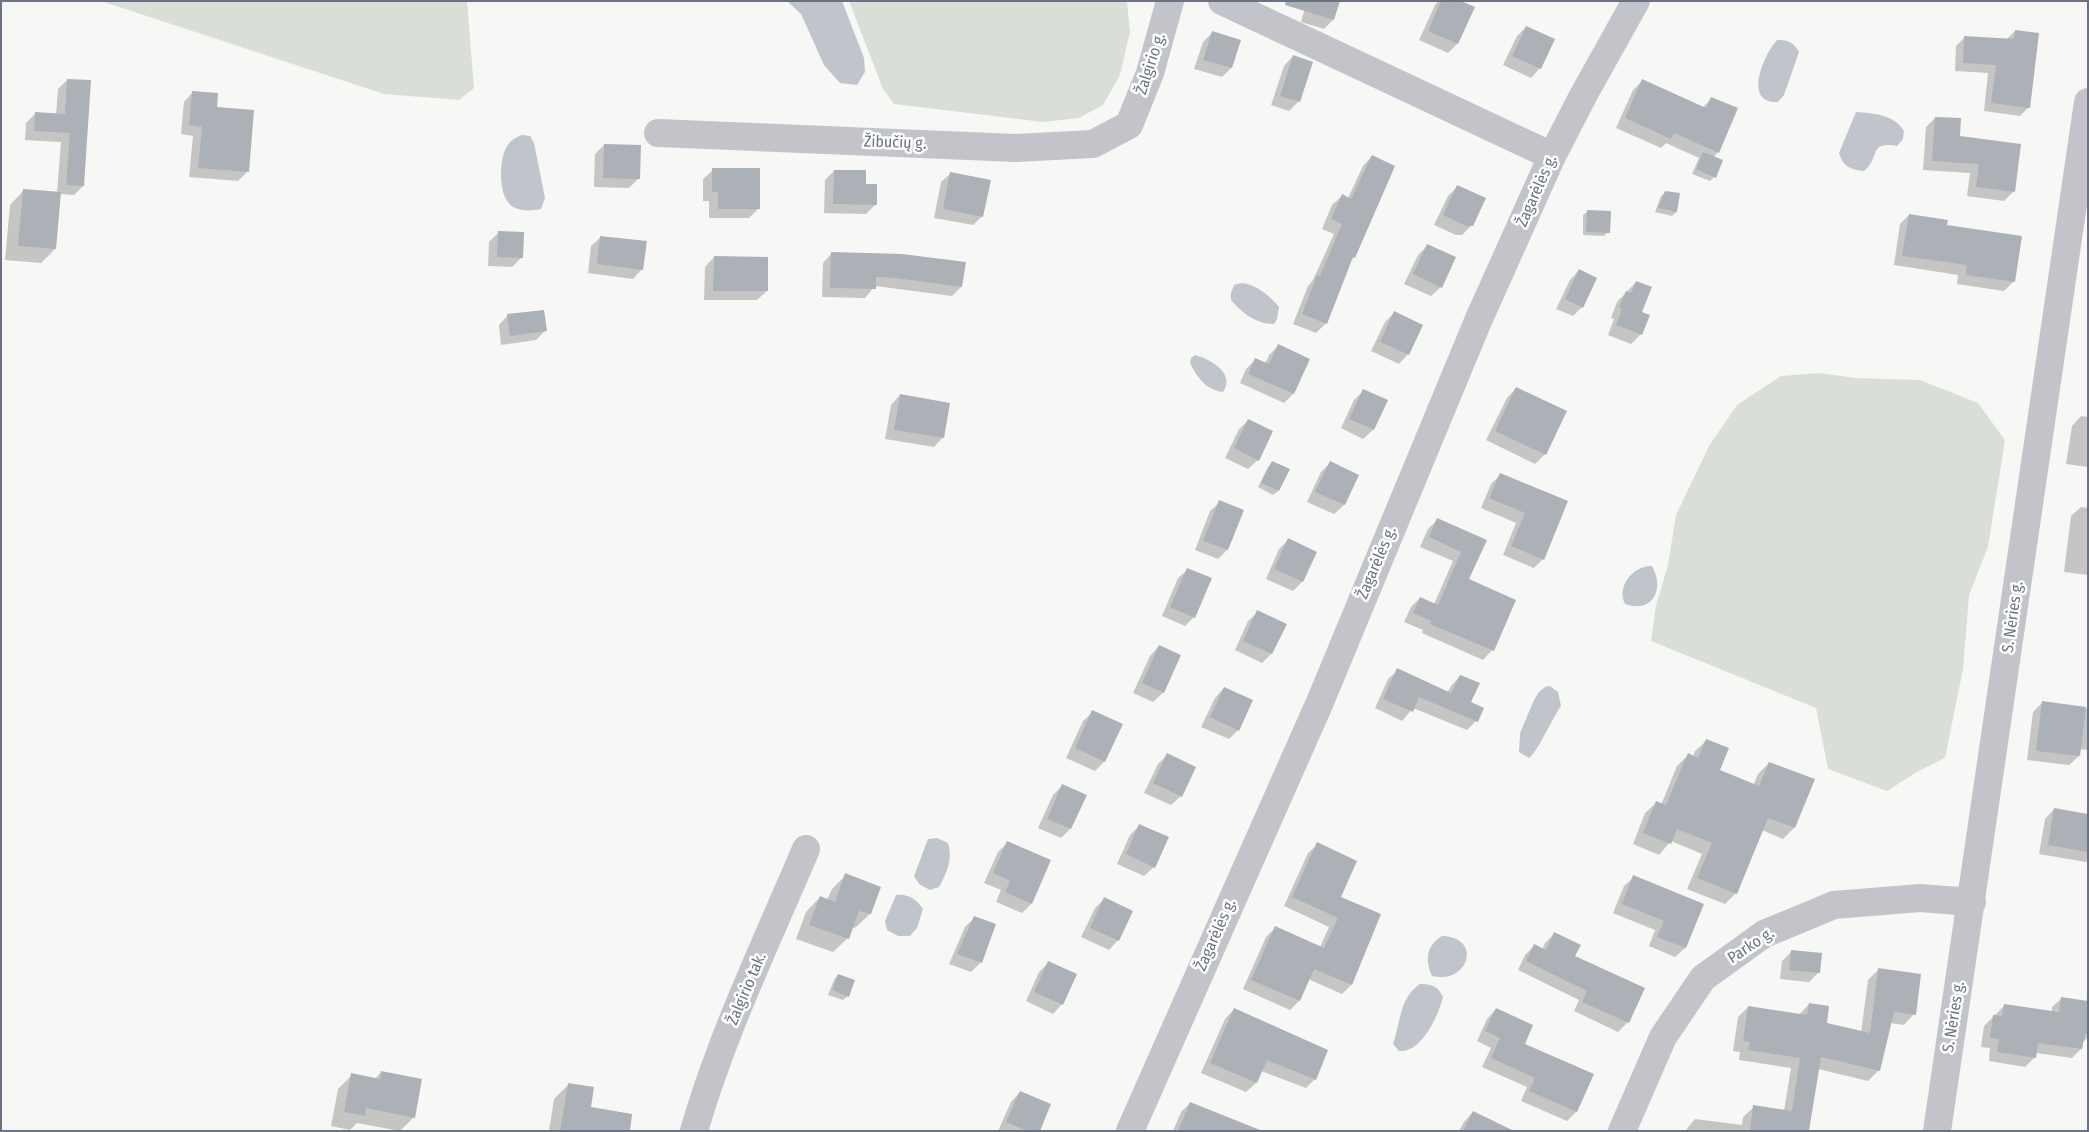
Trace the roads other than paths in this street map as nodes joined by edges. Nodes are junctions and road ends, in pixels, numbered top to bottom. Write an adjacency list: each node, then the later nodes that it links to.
1 (1170, 1): 5 (street, Žalgirio g.)
2 (1222, 1): 7 (street)
3 (1636, 1): 7 (street, Žagarėlės g.)
4 (2088, 102): 9 (street, S. Nėries g.)
5 (1129, 125): 6 (street, Žibučių g.)
6 (658, 133)
7 (1552, 156): 11 (street, Žagarėlės g.)
8 (806, 849): 10 (street, Žalgirio tak.)
9 (1972, 902): 12 (street, Parko g.); 13 (street, S. Nėries g.)
10 (694, 1131)
11 (1130, 1131)
12 (1622, 1131)
13 (1937, 1131)

